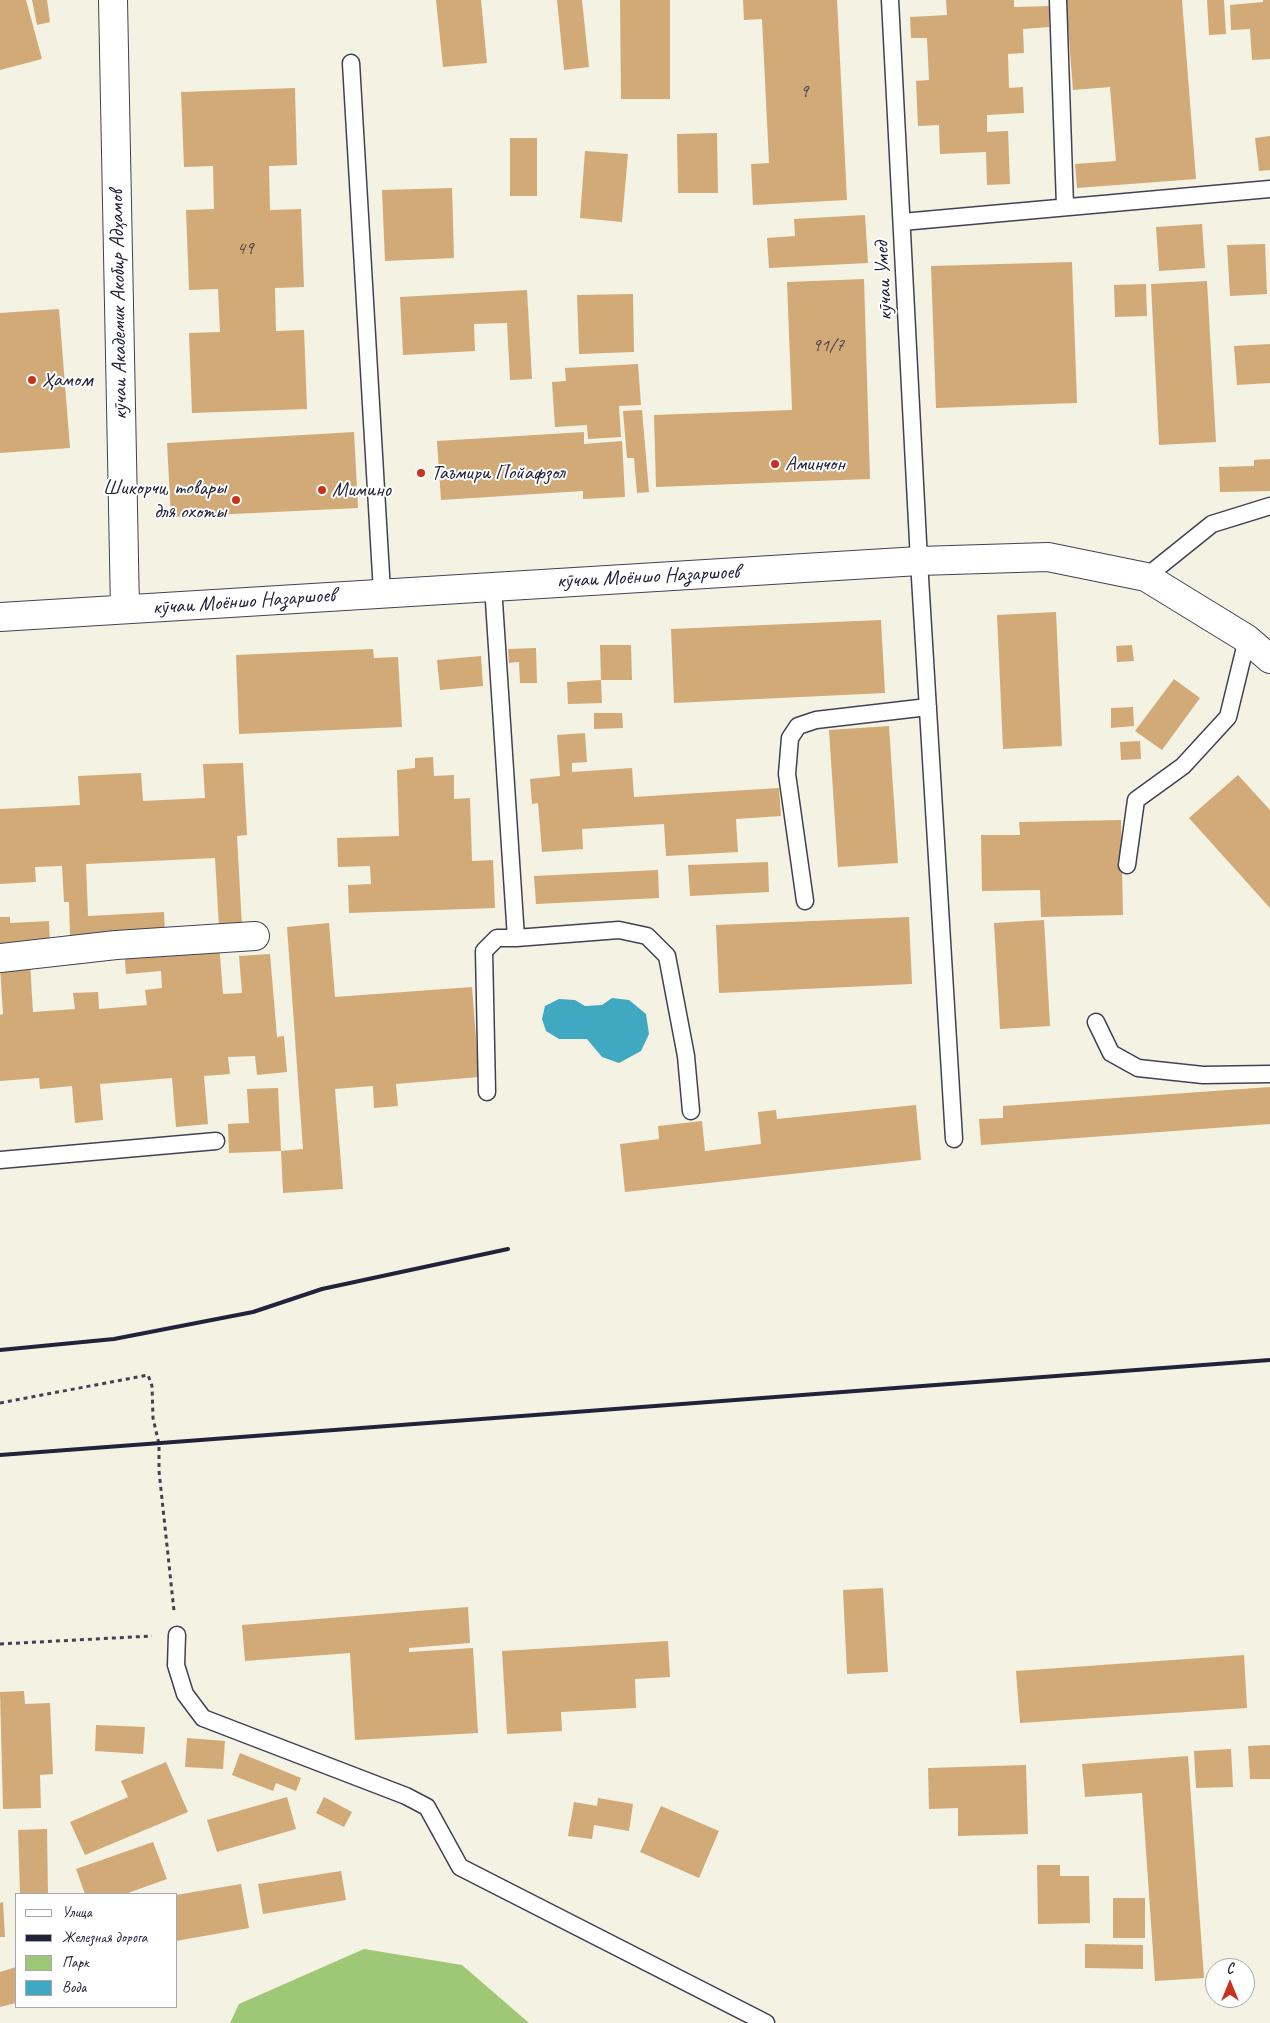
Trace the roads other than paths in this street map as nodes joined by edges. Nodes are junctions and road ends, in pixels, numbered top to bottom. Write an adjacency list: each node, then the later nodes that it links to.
1 (113, 0): 13 (street, кӯчаи Академик Акобир Адҳамов)
2 (890, 0): 7 (lane, кӯчаи Умед)
3 (1058, 0): 6 (lane)
4 (351, 63): 12 (lane)
5 (1270, 189): 6 (lane)
6 (1065, 206): 7 (lane)
7 (902, 222): 9 (lane, кӯчаи Умед)
8 (1270, 506): 10 (lane)
9 (919, 561): 10 (street, кӯчаи Моёншо Назаршоев); 11 (street, кӯчаи Моёншо Назаршоев); 17 (lane, кӯчаи Умед)
10 (1146, 577): 15 (street, кӯчаи Моёншо Назаршоев)
11 (494, 586): 12 (street, кӯчаи Моёншо Назаршоев); 21 (lane)
12 (382, 592): 13 (street, кӯчаи Моёншо Назаршоев)
13 (125, 610): 14 (street, кӯчаи Моёншо Назаршоев)
14 (0, 617)
15 (1247, 639): 16 (street, кӯчаи Моёншо Назаршоев); 18 (lane)
16 (1270, 659)
17 (928, 707): 19 (lane); 27 (lane, кӯчаи Умед)
18 (1128, 865)
19 (805, 901)
20 (255, 936): 22 (street)
21 (516, 938): 25 (lane); 26 (lane)
22 (0, 958)
23 (1096, 1022): 24 (lane)
24 (1270, 1074)
25 (487, 1092)
26 (690, 1111)
27 (954, 1139)
28 (216, 1142): 29 (lane)
29 (0, 1160)
30 (177, 1635): 31 (lane)
31 (766, 2023)

